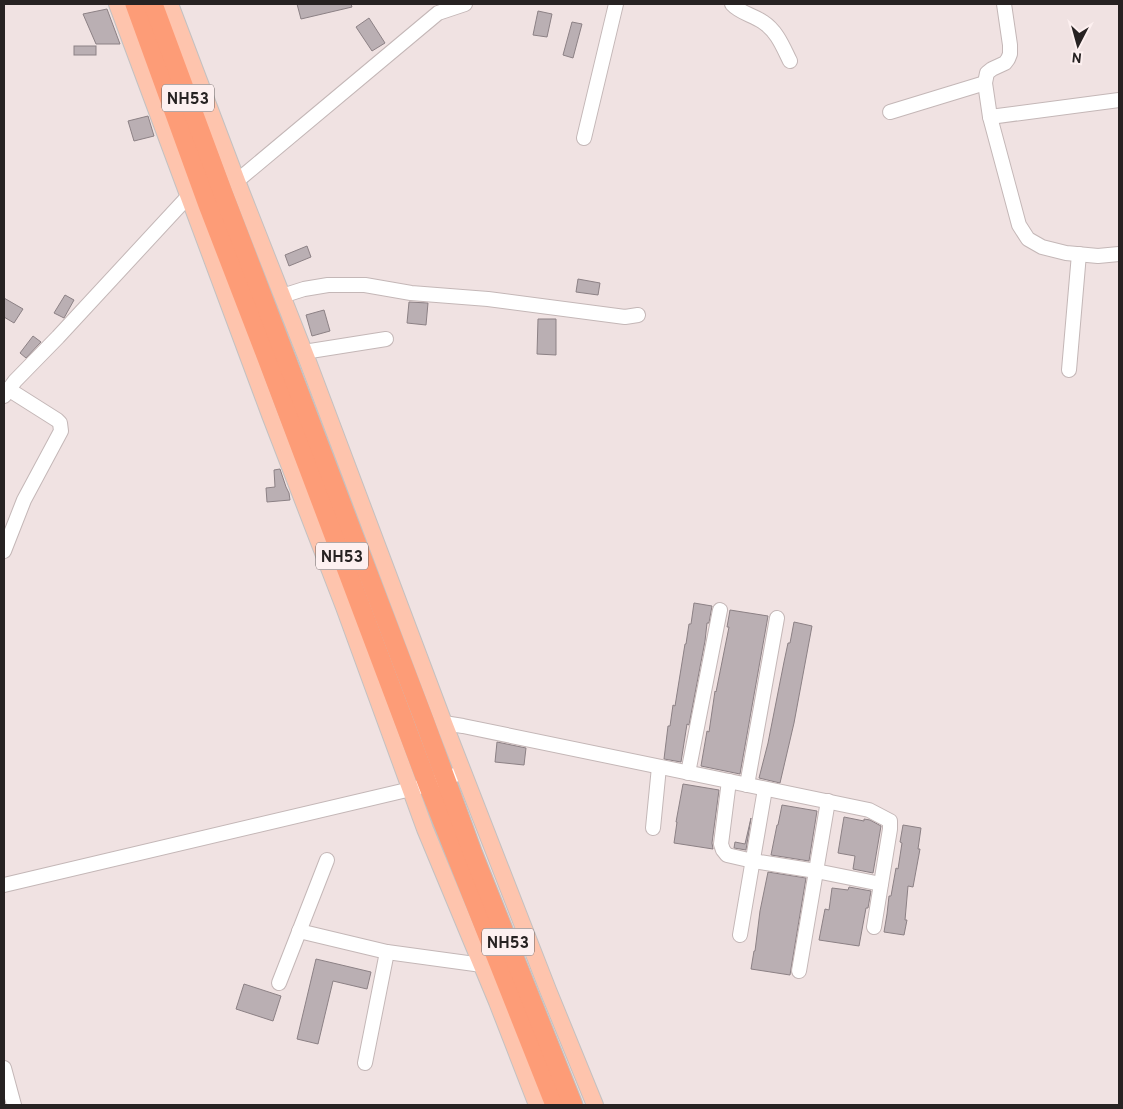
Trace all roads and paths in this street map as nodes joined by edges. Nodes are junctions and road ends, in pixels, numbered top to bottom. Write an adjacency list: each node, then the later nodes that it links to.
1 (116, 4): 18 (main road)
2 (135, 4): 17 (highway, NH53)
3 (153, 4): 33 (highway, NH53)
4 (170, 4): 16 (main road)
5 (464, 4): 9 (street)
6 (616, 4): 15 (street)
7 (732, 4): 10 (street)
8 (1004, 4): 11 (street)
9 (434, 9): 16 (street)
10 (790, 61)
11 (985, 83): 13 (street); 14 (street)
12 (1119, 100): 14 (street)
13 (890, 112)
14 (990, 117): 19 (street)
15 (584, 138)
16 (237, 181): 21 (main road)
17 (201, 183): 18 (street); 36 (highway, NH53)
18 (188, 197): 26 (street); 36 (main road)
19 (1079, 254): 20 (street); 25 (street)
20 (1119, 254)
21 (282, 296): 22 (street); 24 (main road)
22 (638, 315)
23 (386, 338): 24 (street)
24 (304, 352): 30 (main road)
25 (1068, 370)
26 (8, 385): 27 (street)
27 (4, 551)
28 (720, 610): 32 (street)
29 (777, 618): 35 (street)
30 (444, 724): 31 (street); 33 (main road)
31 (659, 766): 32 (street); 39 (street)
32 (688, 773): 34 (street)
33 (454, 775): 36 (street); 57 (highway, NH53); 58 (main road)
34 (729, 781): 35 (street); 41 (street)
35 (747, 785): 37 (street)
36 (419, 787): 44 (street); 49 (main road); 56 (highway, NH53)
37 (765, 789): 38 (street); 41 (street)
38 (828, 802): 42 (street); 43 (street)
39 (653, 828)
40 (327, 860): 46 (street)
41 (753, 861): 42 (street); 47 (street)
42 (816, 871): 43 (street); 50 (street)
43 (881, 884): 45 (street)
44 (4, 885)
45 (874, 927)
46 (299, 932): 48 (street); 51 (street)
47 (740, 935)
48 (387, 952): 49 (street); 52 (street)
49 (482, 965): 55 (main road)
50 (799, 970)
51 (279, 983)
52 (365, 1063)
53 (4, 1068): 54 (street)
54 (14, 1105)
55 (537, 1105)
56 (554, 1105)
57 (573, 1105)
58 (595, 1105)

